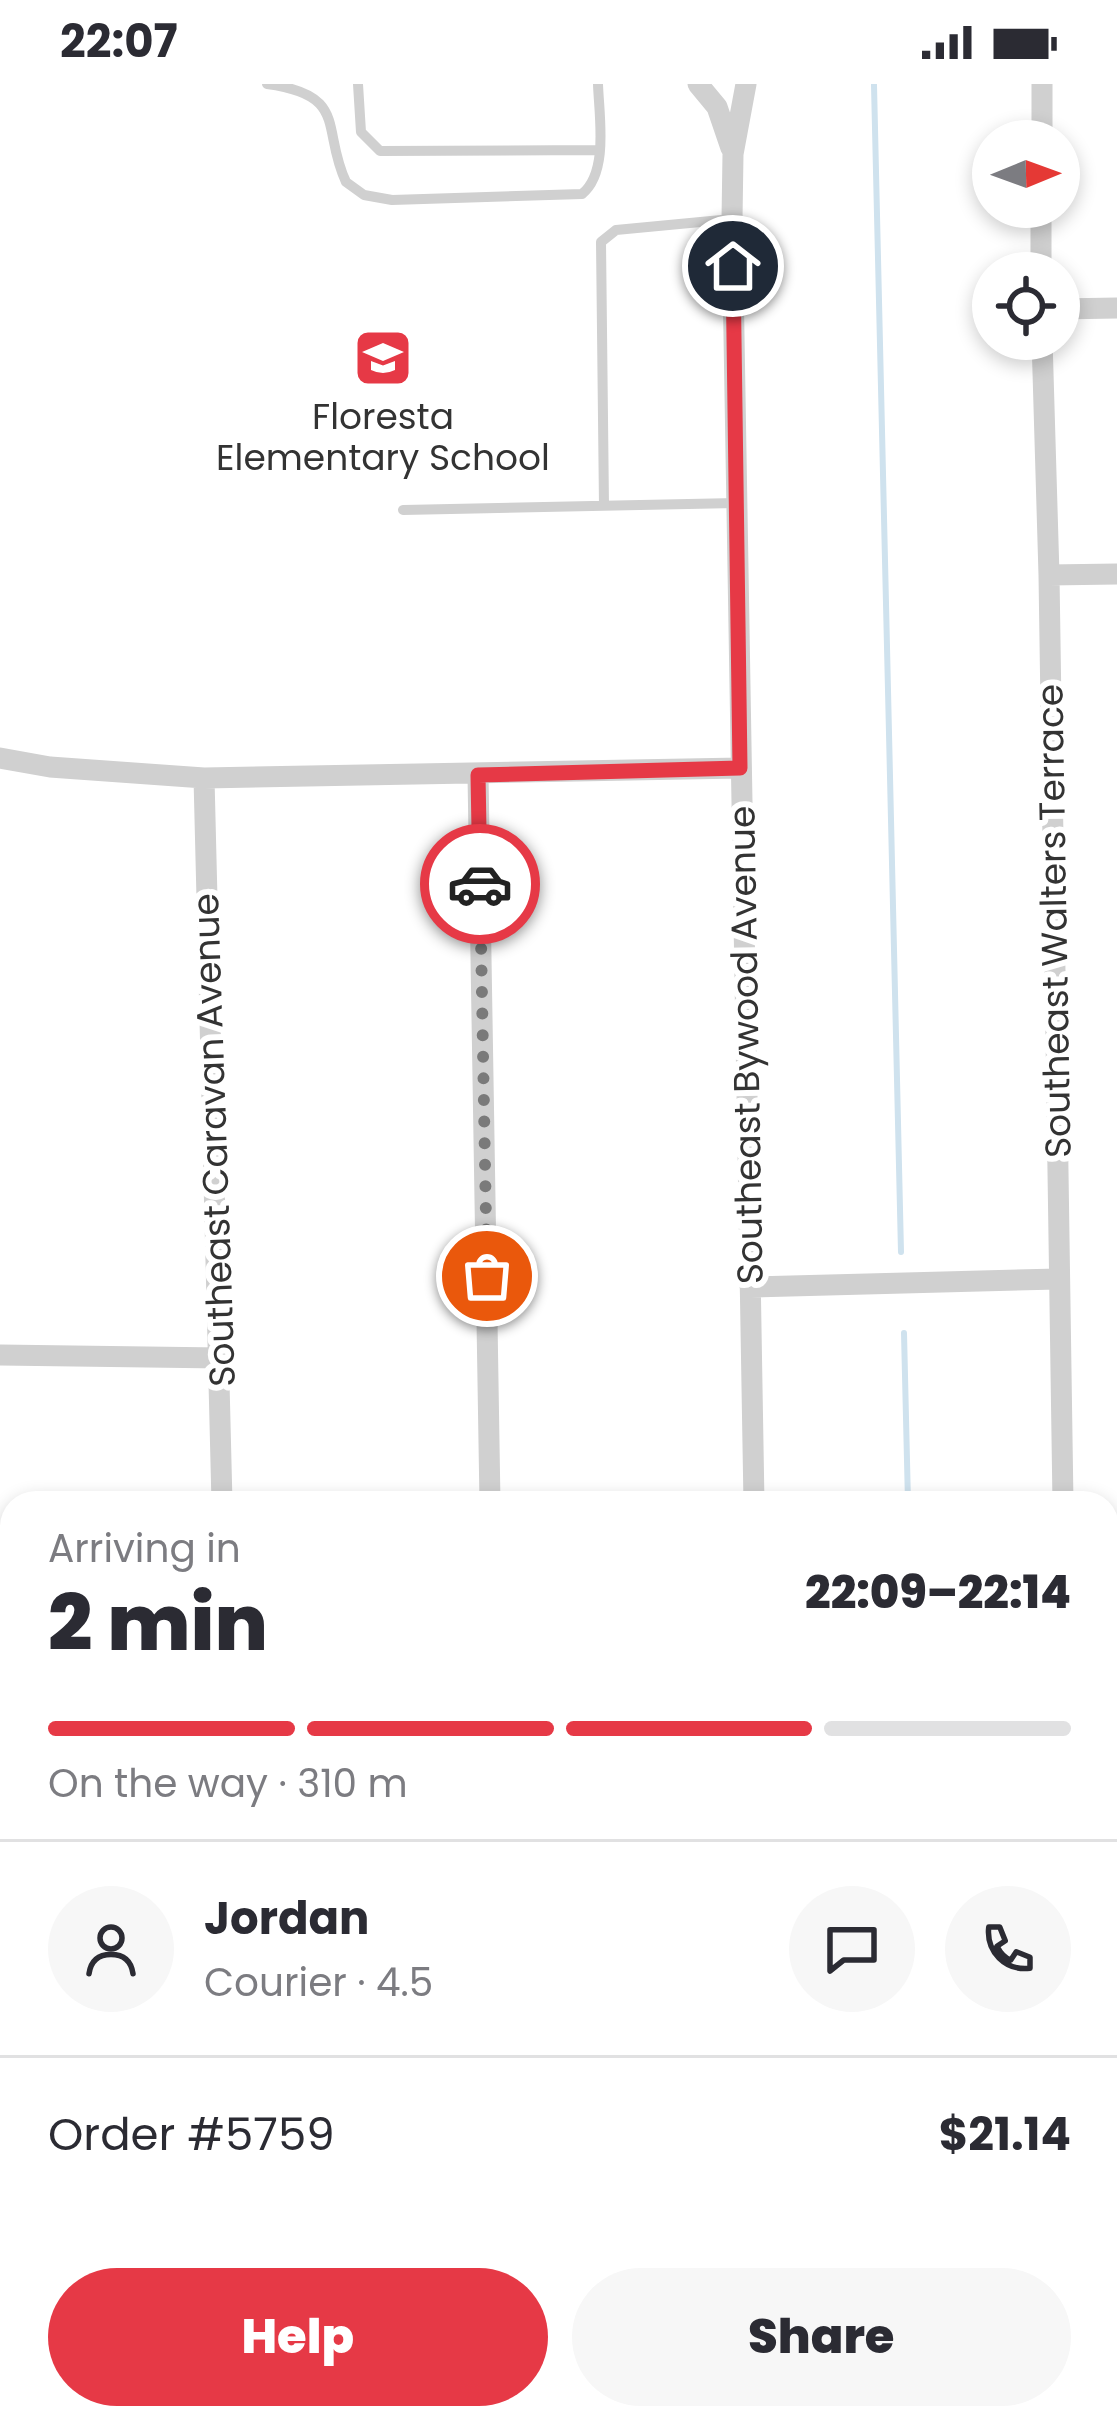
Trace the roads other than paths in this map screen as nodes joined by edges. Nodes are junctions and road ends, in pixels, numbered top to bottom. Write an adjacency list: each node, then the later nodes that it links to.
1 (267, 84): 8 (lane)
2 (358, 84): 8 (lane)
3 (598, 84): 8 (lane)
4 (698, 84): 9 (street)
5 (746, 84): 9 (street, Southeast Bywood Avenue)
6 (1042, 84): 7 (street)
7 (1042, 120)
8 (598, 150)
9 (733, 154): 10 (street, Southeast Bywood Avenue)
10 (732, 219): 14 (street, Southeast Bywood Avenue); 15 (lane)
11 (1117, 308): 12 (street)
12 (1080, 309)
13 (1043, 360): 18 (street, Southeast Walters Terrace)
14 (736, 503): 15 (lane); 20 (street, Southeast Bywood Avenue)
15 (604, 506): 16 (lane)
16 (403, 510)
17 (1117, 574): 18 (street)
18 (1049, 575): 23 (street, Southeast Walters Terrace)
19 (0, 758): 22 (street)
20 (740, 768): 21 (street); 24 (street, Southeast Bywood Avenue)
21 (478, 775): 22 (street); 28 (street)
22 (204, 778): 26 (street, Southeast Caravan Avenue)
23 (1058, 1279): 24 (street); 30 (street, Southeast Walters Terrace)
24 (750, 1287): 29 (street, Southeast Bywood Avenue)
25 (0, 1355): 26 (street)
26 (221, 1358): 27 (street, Southeast Caravan Avenue)
27 (222, 1491)
28 (490, 1491)
29 (754, 1491)
30 (1063, 1491)

